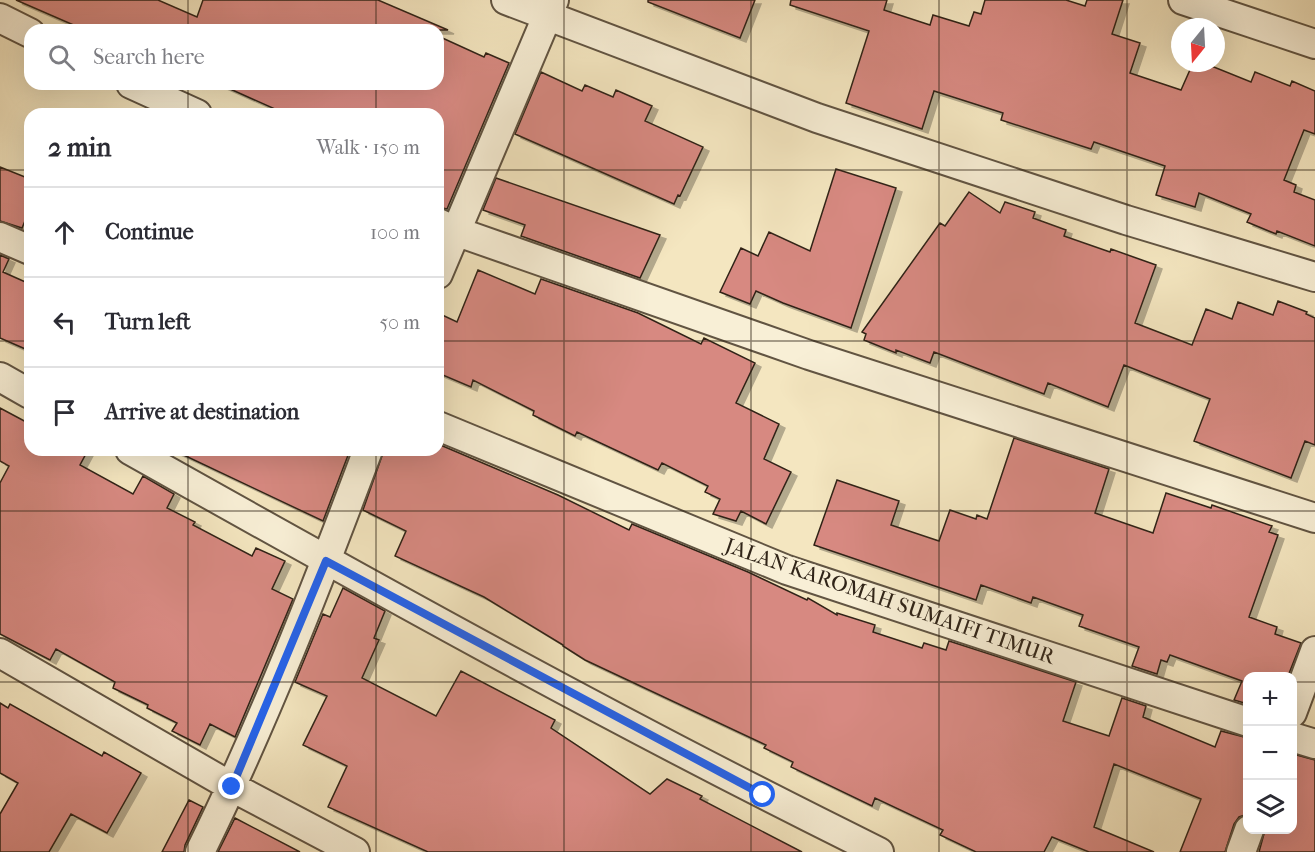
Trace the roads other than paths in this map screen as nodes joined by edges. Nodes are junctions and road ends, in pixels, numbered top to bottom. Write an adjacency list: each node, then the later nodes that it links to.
1 (506, 0): 3 (street)
2 (1183, 0): 6 (street)
3 (551, 8): 9 (street); 13 (street)
4 (0, 18): 5 (street)
5 (24, 30)
6 (1315, 44)
7 (144, 90): 8 (street)
8 (184, 108)
9 (447, 227): 11 (street); 19 (street)
10 (0, 237): 12 (street)
11 (444, 243)
12 (24, 247)
13 (1315, 277)
14 (0, 377): 15 (street)
15 (24, 391)
16 (444, 428): 24 (street, JALAN KAROMAH SUMAIFI TIMUR)
17 (141, 456): 20 (street)
18 (366, 456): 20 (street)
19 (1315, 518)
20 (326, 561): 27 (street); 31 (street)
21 (1315, 651): 23 (street)
22 (0, 653): 27 (street)
23 (1297, 702)
24 (1243, 720)
25 (1297, 738): 26 (street)
26 (1315, 744)
27 (232, 787): 29 (street); 30 (street)
28 (1247, 834): 32 (street)
29 (200, 852)
30 (355, 852)
31 (879, 852)
32 (1240, 852)

